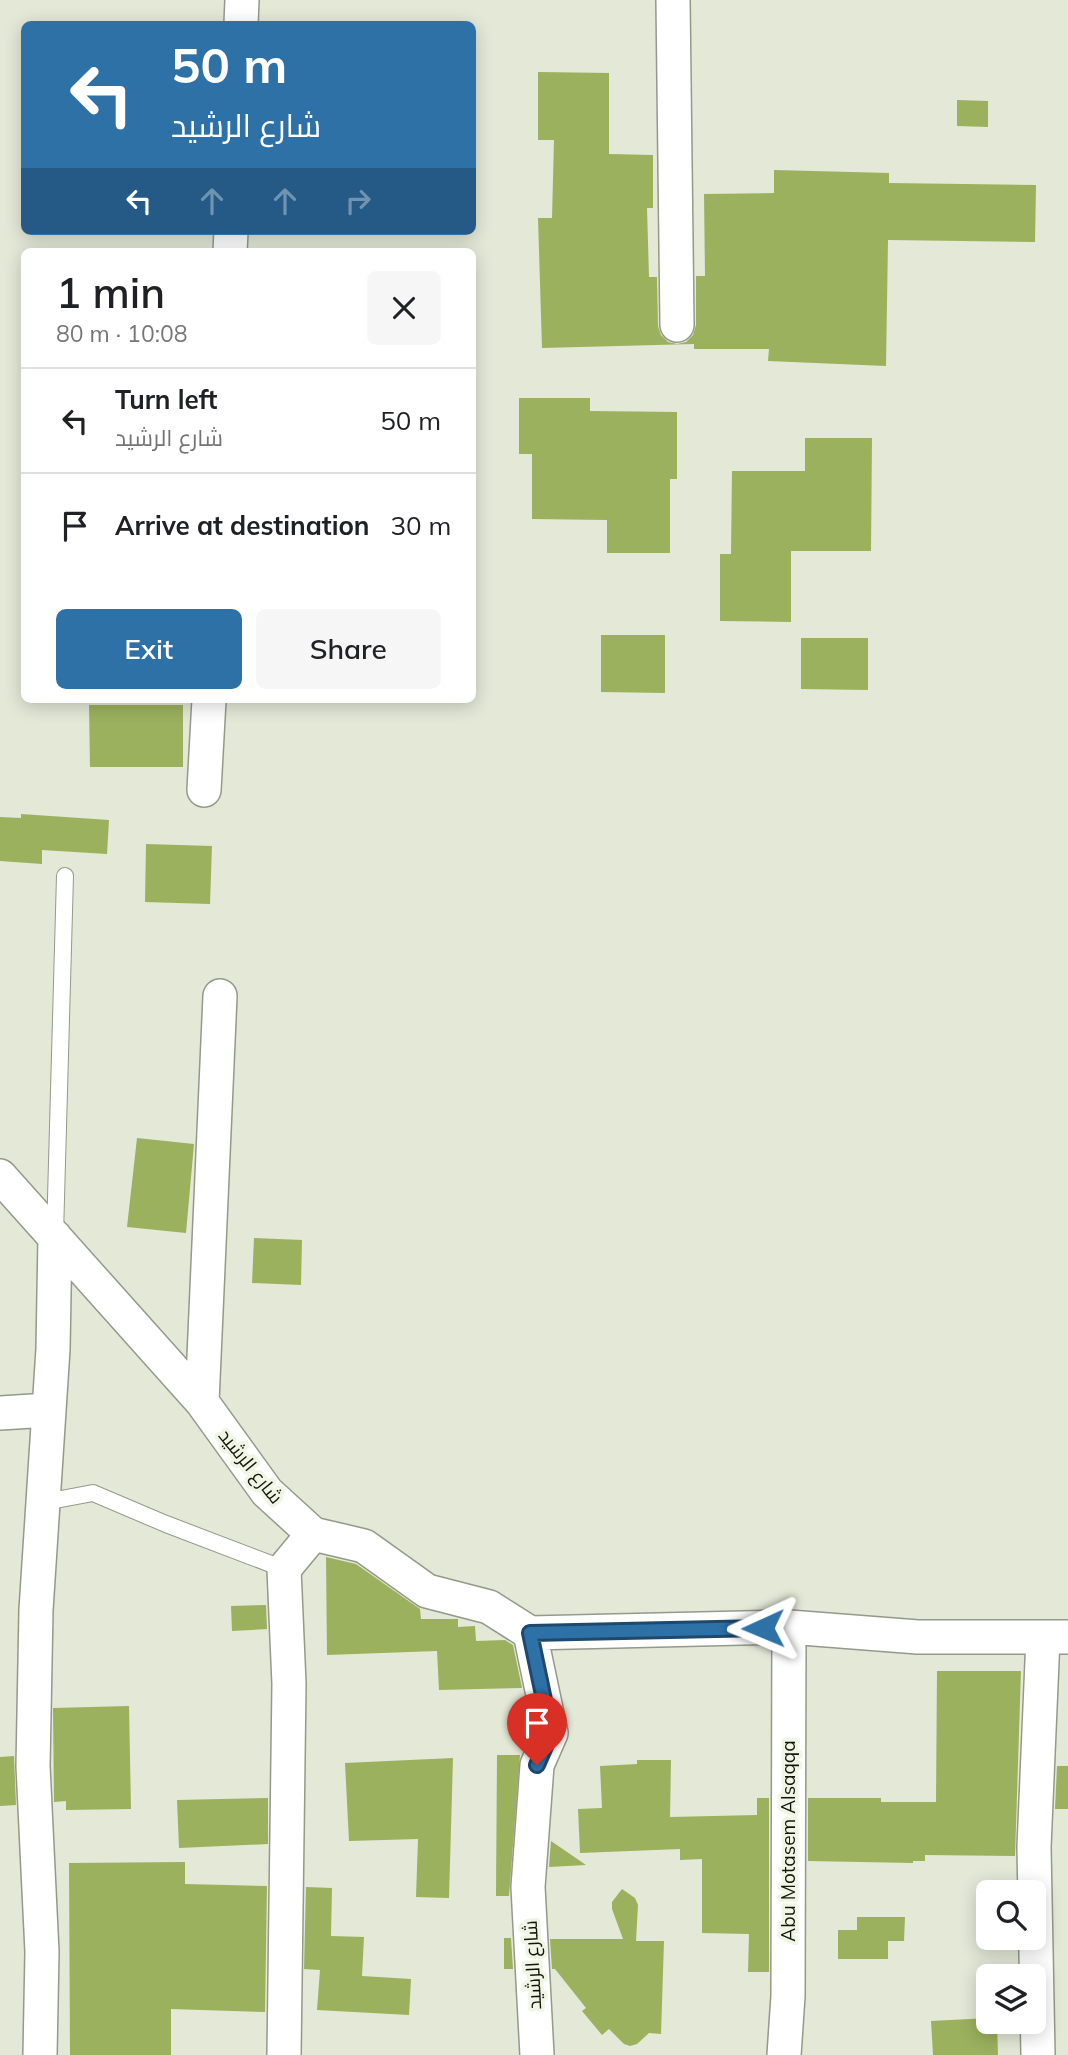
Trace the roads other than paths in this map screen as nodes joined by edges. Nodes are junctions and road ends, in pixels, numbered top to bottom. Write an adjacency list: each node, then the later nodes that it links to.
1 (242, 0): 3 (street)
2 (673, 0): 4 (street)
3 (241, 21)
4 (677, 325)
5 (209, 703): 6 (street)
6 (204, 790)
7 (65, 876): 10 (lane)
8 (220, 996): 11 (street)
9 (0, 1176): 10 (street, شارع الرشيد)
10 (55, 1237): 11 (street, شارع الرشيد); 12 (street)
11 (201, 1402): 15 (street, شارع الرشيد)
12 (48, 1410): 13 (street); 14 (street)
13 (0, 1413)
14 (46, 1502): 16 (lane); 20 (street)
15 (313, 1534): 16 (street); 18 (street, شارع الرشيد)
16 (284, 1569): 21 (street)
17 (789, 1627): 18 (street); 19 (street); 23 (street, Abu Motasem Alsaqqa)
18 (530, 1633): 22 (street, شارع الرشيد)
19 (1055, 1637): 24 (street)
20 (40, 2055)
21 (284, 2055)
22 (537, 2055)
23 (785, 2055)
24 (1038, 2055)

